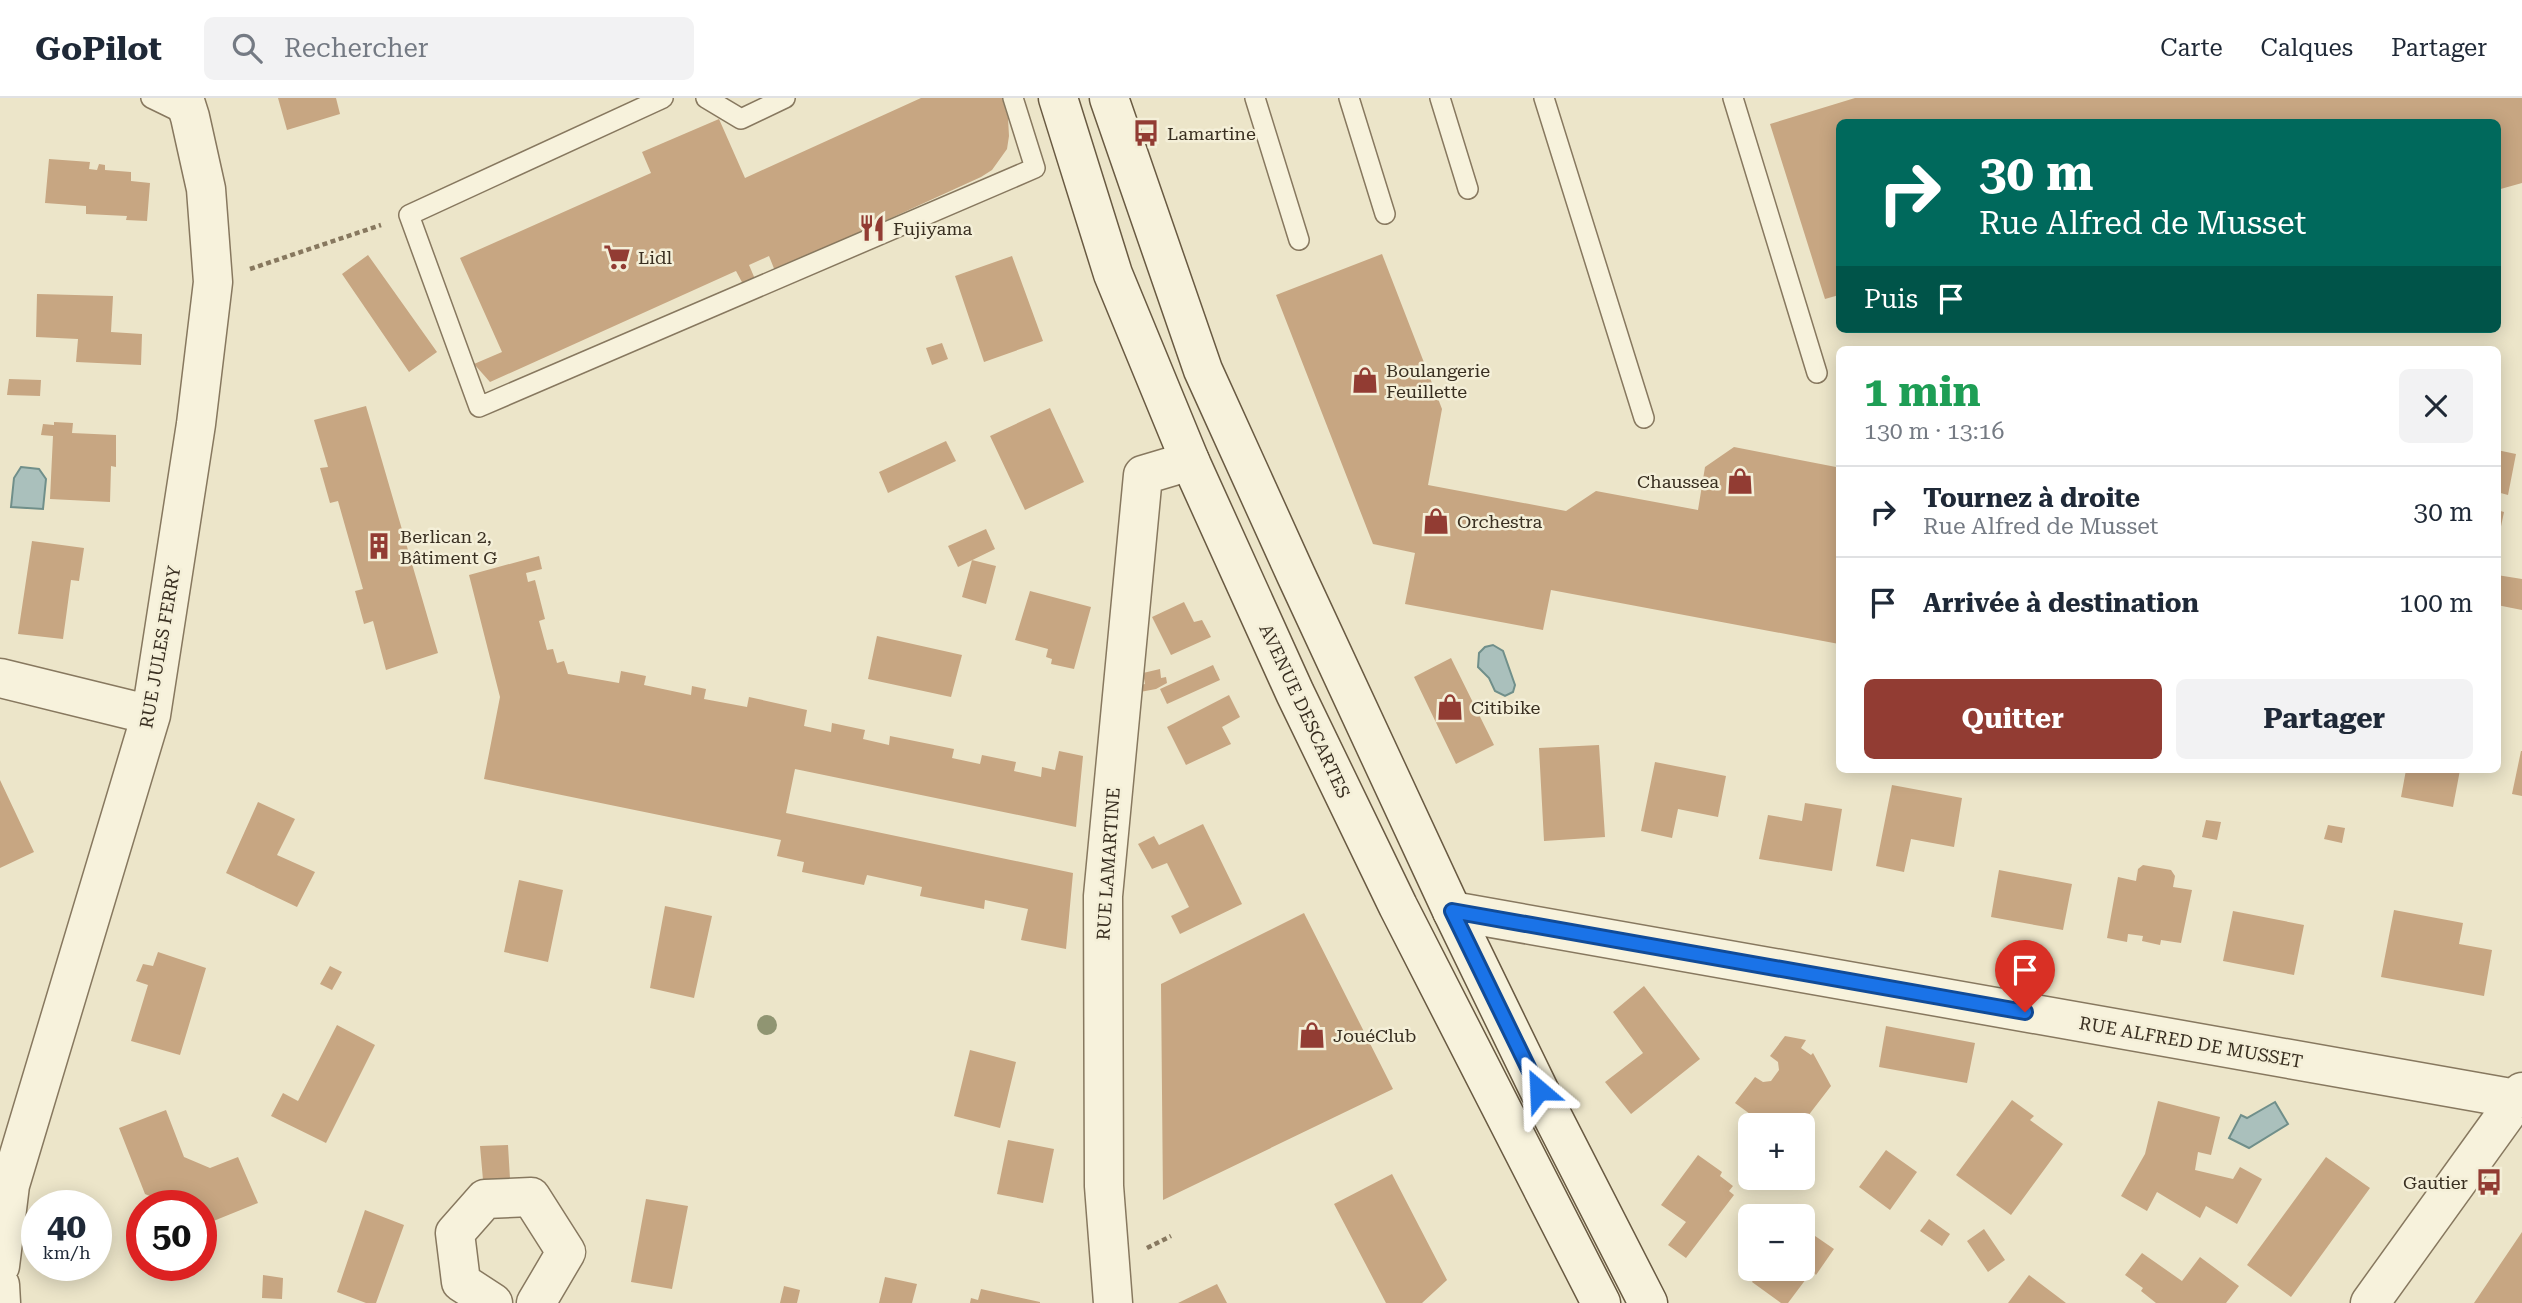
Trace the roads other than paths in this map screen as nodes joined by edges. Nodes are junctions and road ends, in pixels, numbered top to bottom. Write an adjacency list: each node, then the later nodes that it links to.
1 (151, 98): 13 (lane)
2 (663, 98): 5 (lane)
3 (706, 98): 4 (lane)
4 (785, 98)
5 (1013, 98)
6 (1058, 98): 19 (street, AVENUE DESCARTES)
7 (1109, 98): 22 (street)
8 (1255, 98): 16 (lane)
9 (1349, 98): 15 (lane)
10 (1440, 98): 14 (lane)
11 (1544, 98): 18 (lane)
12 (1733, 98): 17 (lane)
13 (187, 108): 21 (street, RUE JULES FERRY)
14 (1468, 189)
15 (1385, 214)
16 (1299, 240)
17 (1817, 373)
18 (1644, 418)
19 (1190, 461): 29 (street, RUE LAMARTINE); 30 (street, AVENUE DESCARTES)
20 (0, 678): 21 (street)
21 (150, 715): 24 (street, RUE JULES FERRY)
22 (1452, 911): 23 (street, RUE ALFRED DE MUSSET); 31 (street)
23 (2519, 1096): 32 (street)
24 (0, 1266)
25 (0, 1285): 26 (street)
26 (1, 1303)
27 (493, 1303): 28 (street)
28 (536, 1303)
29 (1113, 1303)
30 (1601, 1303)
31 (1648, 1303)
32 (2370, 1303)

